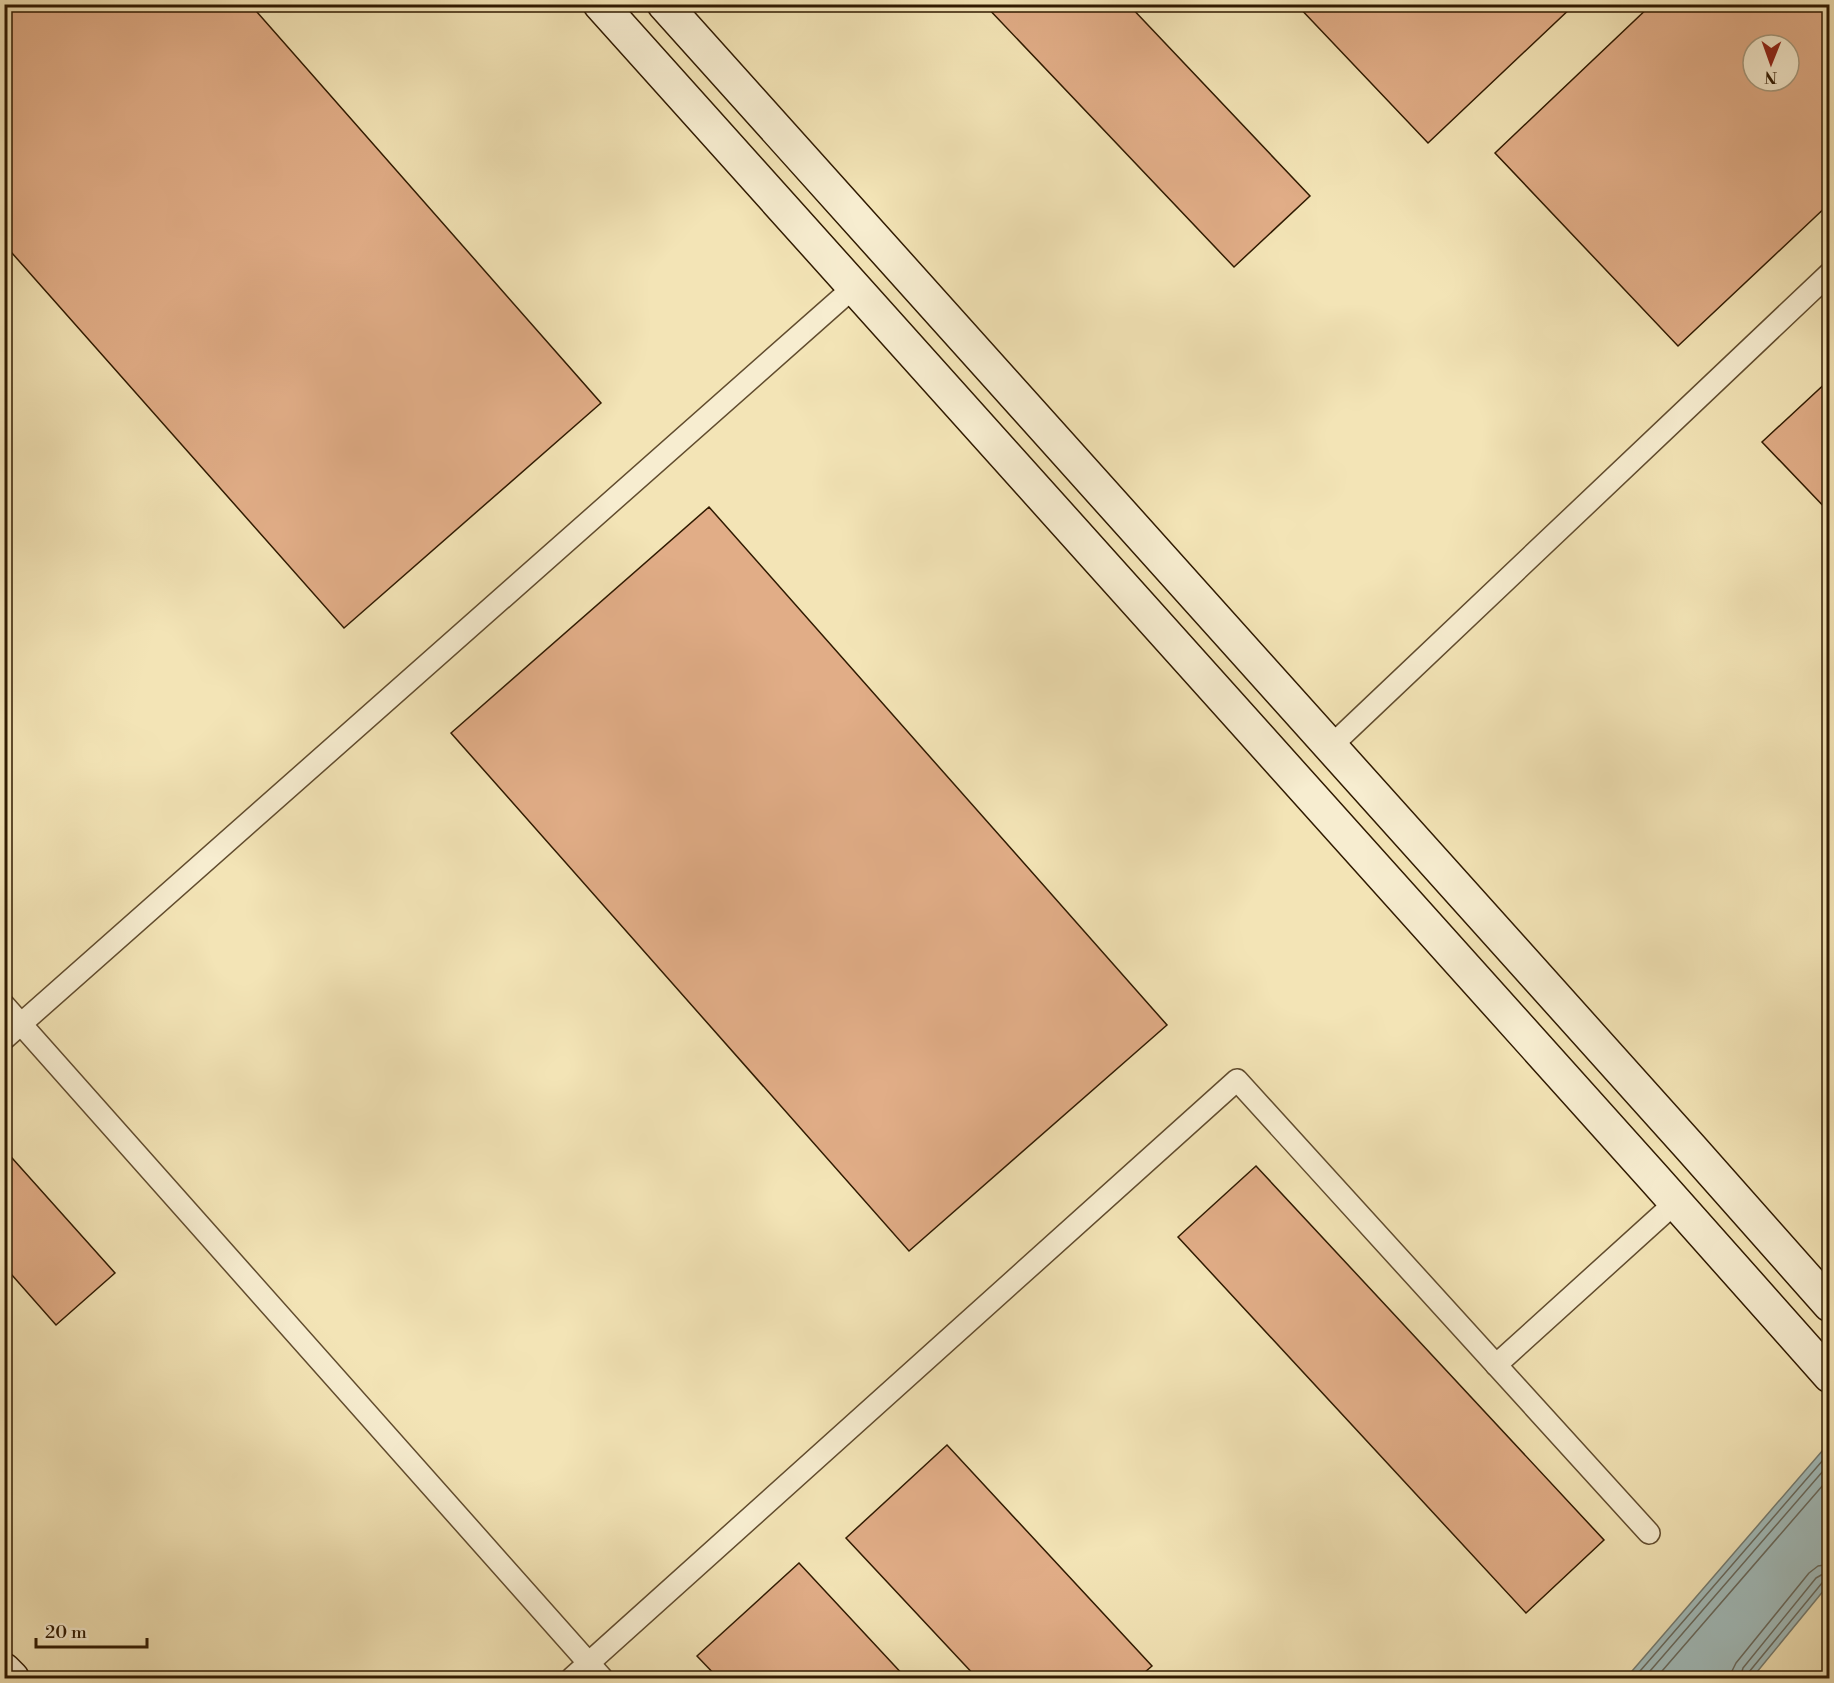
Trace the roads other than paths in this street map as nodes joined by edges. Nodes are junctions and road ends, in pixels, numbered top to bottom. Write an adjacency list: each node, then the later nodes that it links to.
1 (600, 4): 4 (main road)
2 (664, 4): 5 (main road)
3 (1830, 273): 5 (lane)
4 (854, 287): 7 (lane); 9 (main road)
5 (1330, 747): 10 (main road)
6 (4, 1005): 7 (lane)
7 (21, 1024): 8 (lane); 15 (lane)
8 (4, 1039)
9 (1676, 1202): 11 (lane); 12 (main road)
10 (1830, 1305)
11 (1496, 1365): 13 (lane); 15 (lane)
12 (1830, 1376)
13 (1649, 1533)
14 (4, 1670): 16 (main road)
15 (595, 1671): 17 (lane)
16 (12, 1678)
17 (572, 1678)

